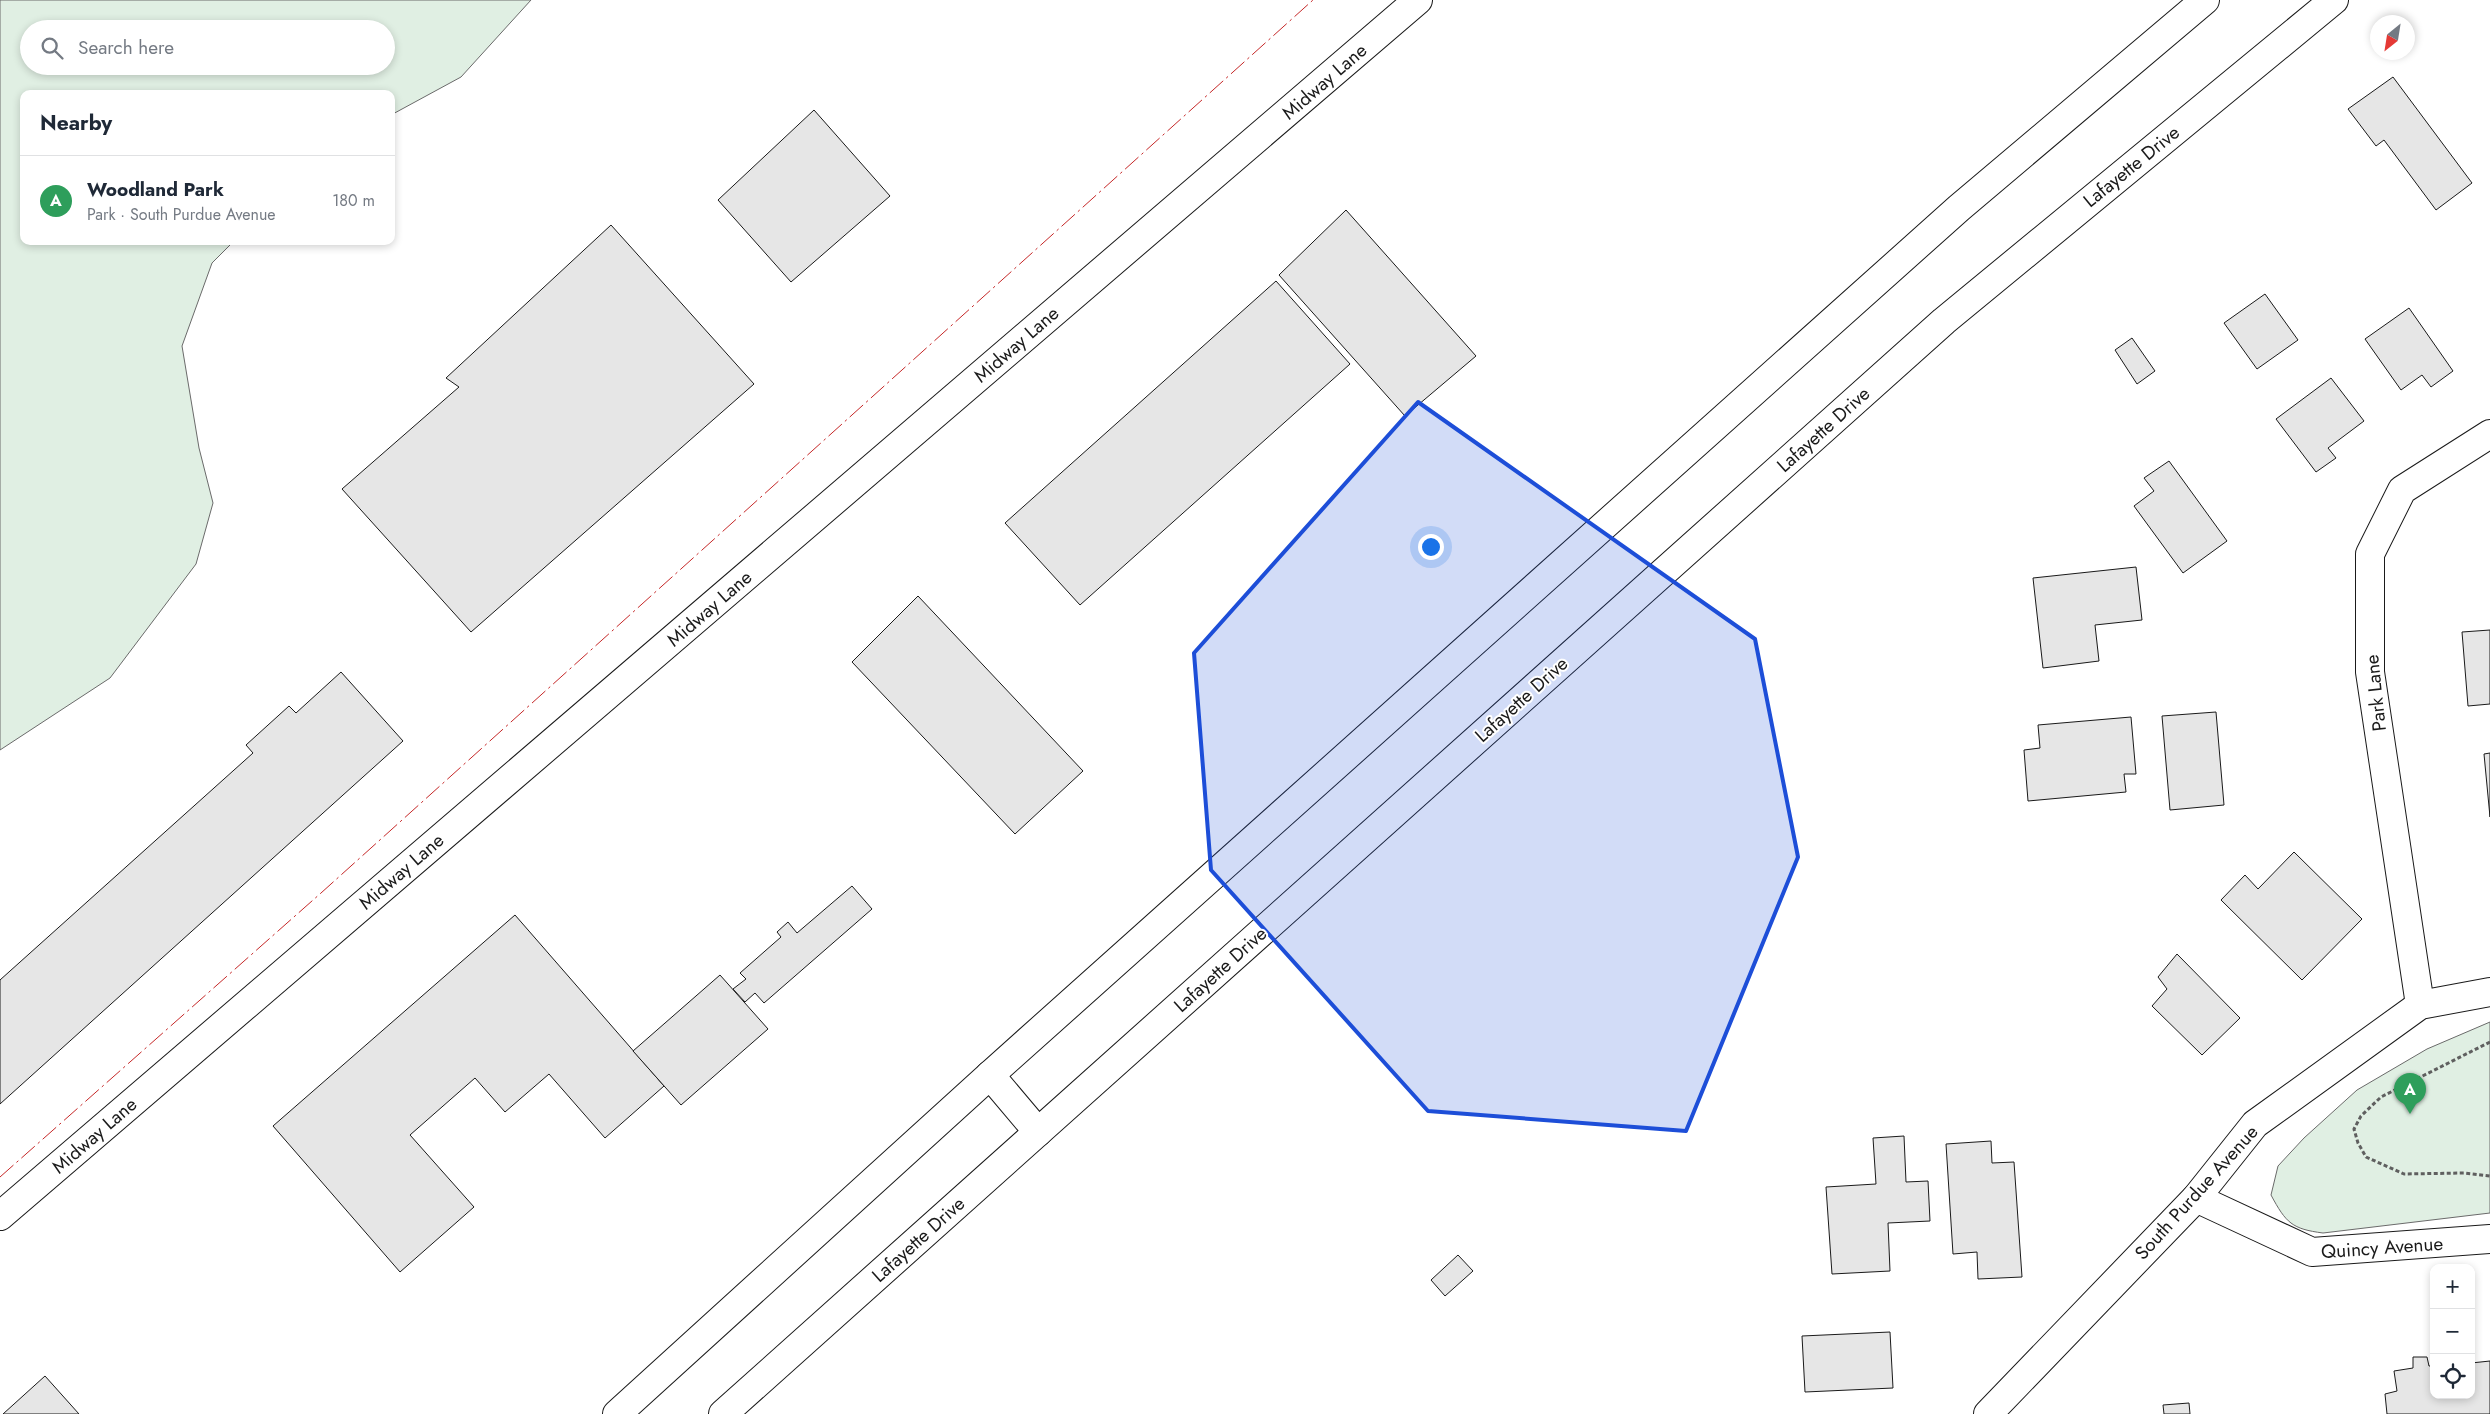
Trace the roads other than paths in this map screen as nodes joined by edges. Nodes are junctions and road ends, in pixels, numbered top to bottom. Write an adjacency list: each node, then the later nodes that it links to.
1 (1418, 0): 10 (main road, Midway Lane)
2 (2205, 0): 7 (main road)
3 (2334, 0): 8 (main road, Lafayette Drive)
4 (2490, 434): 6 (main road, Park Lane)
5 (2490, 992): 6 (main road, South Purdue Avenue)
6 (2420, 1005): 9 (main road, South Purdue Avenue)
7 (990, 1076): 8 (main road); 12 (main road)
8 (1038, 1132): 13 (main road, Lafayette Drive)
9 (2196, 1198): 11 (main road, Quincy Avenue); 14 (main road, South Purdue Avenue)
10 (0, 1216)
11 (2490, 1239)
12 (617, 1414)
13 (723, 1414)
14 (1988, 1414)

